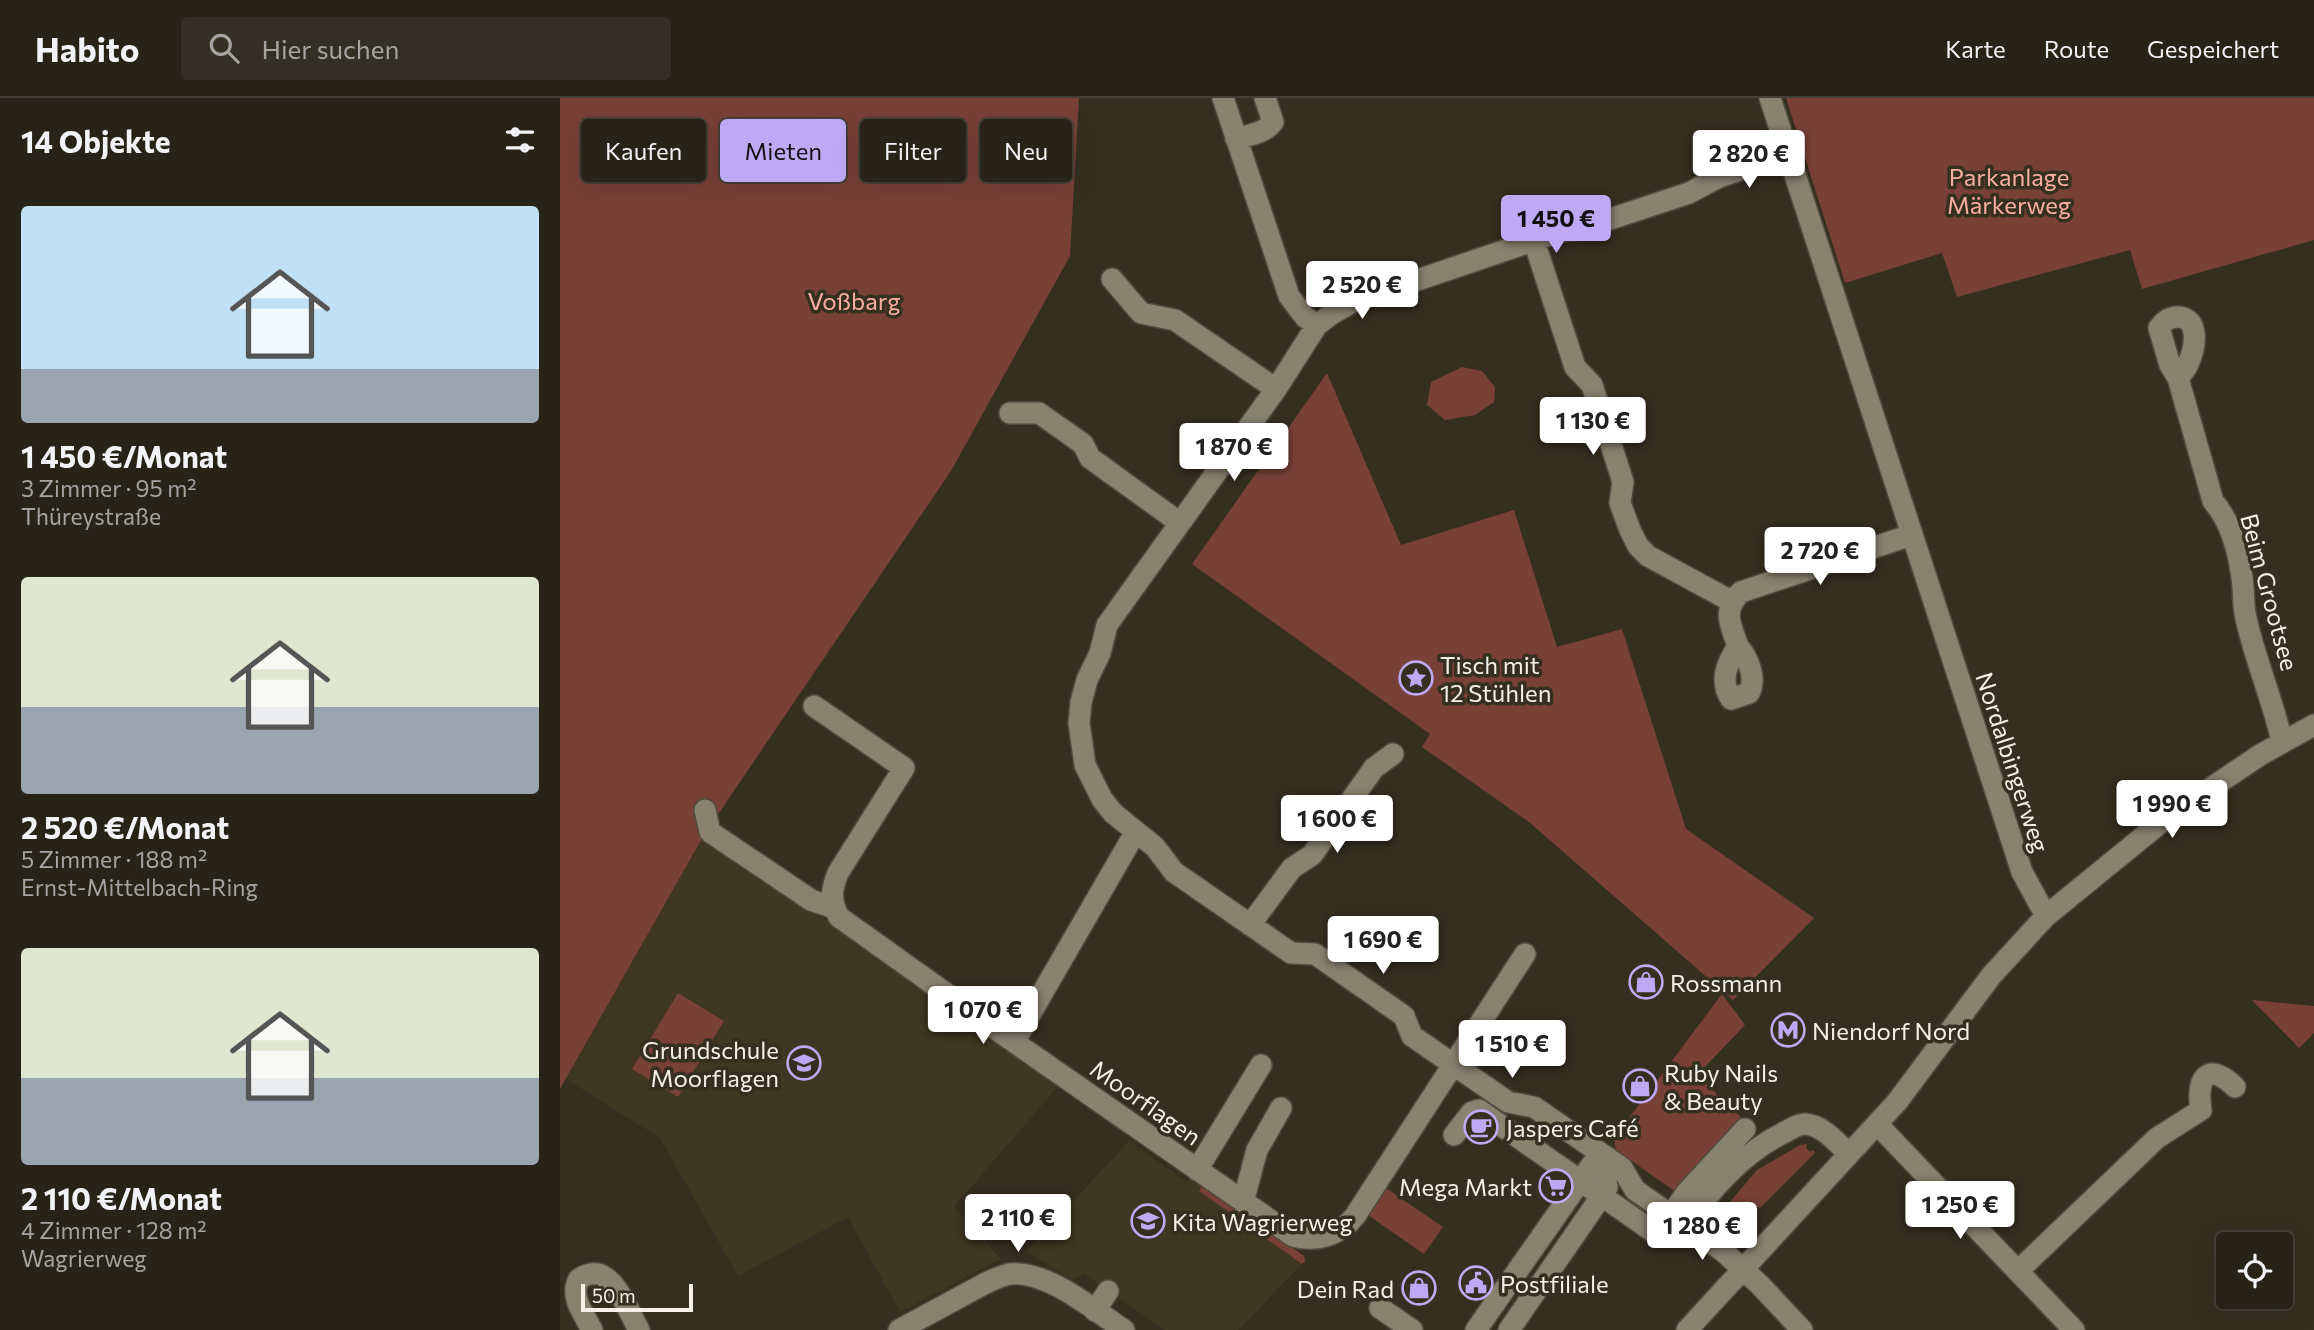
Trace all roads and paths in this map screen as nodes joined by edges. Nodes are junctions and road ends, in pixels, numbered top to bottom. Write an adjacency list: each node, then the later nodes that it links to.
1 (1223, 98): 4 (street)
2 (1265, 98): 4 (street)
3 (1769, 98): 5 (street, Nordalbingerweg)
4 (1236, 139): 8 (street)
5 (1788, 154): 6 (street); 13 (street, Nordalbingerweg)
6 (1534, 241): 8 (street); 14 (street)
7 (1112, 279): 10 (street)
8 (1317, 325): 10 (street)
9 (2178, 378): 18 (street, Beim Grootsee)
10 (1276, 389): 12 (street)
11 (1010, 413): 12 (street)
12 (1180, 523): 21 (street)
13 (1911, 536): 14 (street); 23 (street, Nordalbingerweg)
14 (1731, 601): 15 (street)
15 (1738, 646)
16 (814, 706): 22 (street)
17 (2314, 725): 18 (street)
18 (2282, 742): 23 (street)
19 (1393, 754): 24 (street)
20 (705, 810): 22 (street)
21 (1135, 833): 24 (street); 26 (street)
22 (834, 908): 26 (street, Moorflagen)
23 (2046, 916): 31 (street)
24 (1250, 925): 27 (street)
25 (1525, 954): 27 (street)
26 (1018, 1035): 35 (street, Moorflagen)
27 (1452, 1064): 36 (street); 37 (street, Moorflagen)
28 (1261, 1065): 35 (street)
29 (2235, 1087): 41 (street)
30 (1281, 1108): 37 (street)
31 (1877, 1124): 34 (street); 41 (street)
32 (1745, 1129): 38 (street)
33 (1461, 1132): 36 (street)
34 (1849, 1154): 38 (street); 40 (street)
35 (1196, 1170): 37 (street, Moorflagen)
36 (1599, 1174): 38 (street); 39 (street); 50 (street); 51 (street)
37 (1243, 1202)
38 (1679, 1220): 40 (street)
39 (1652, 1231)
40 (1742, 1268): 52 (street); 53 (street)
41 (2018, 1271): 54 (street)
42 (1108, 1291): 44 (street)
43 (1380, 1308): 49 (street)
44 (1095, 1311): 47 (street); 48 (street)
45 (592, 1330): 46 (street)
46 (639, 1330)
47 (899, 1330)
48 (1124, 1330)
49 (1412, 1330)
50 (1476, 1330)
51 (1509, 1330)
52 (1687, 1330)
53 (1802, 1330)
54 (2074, 1330)

